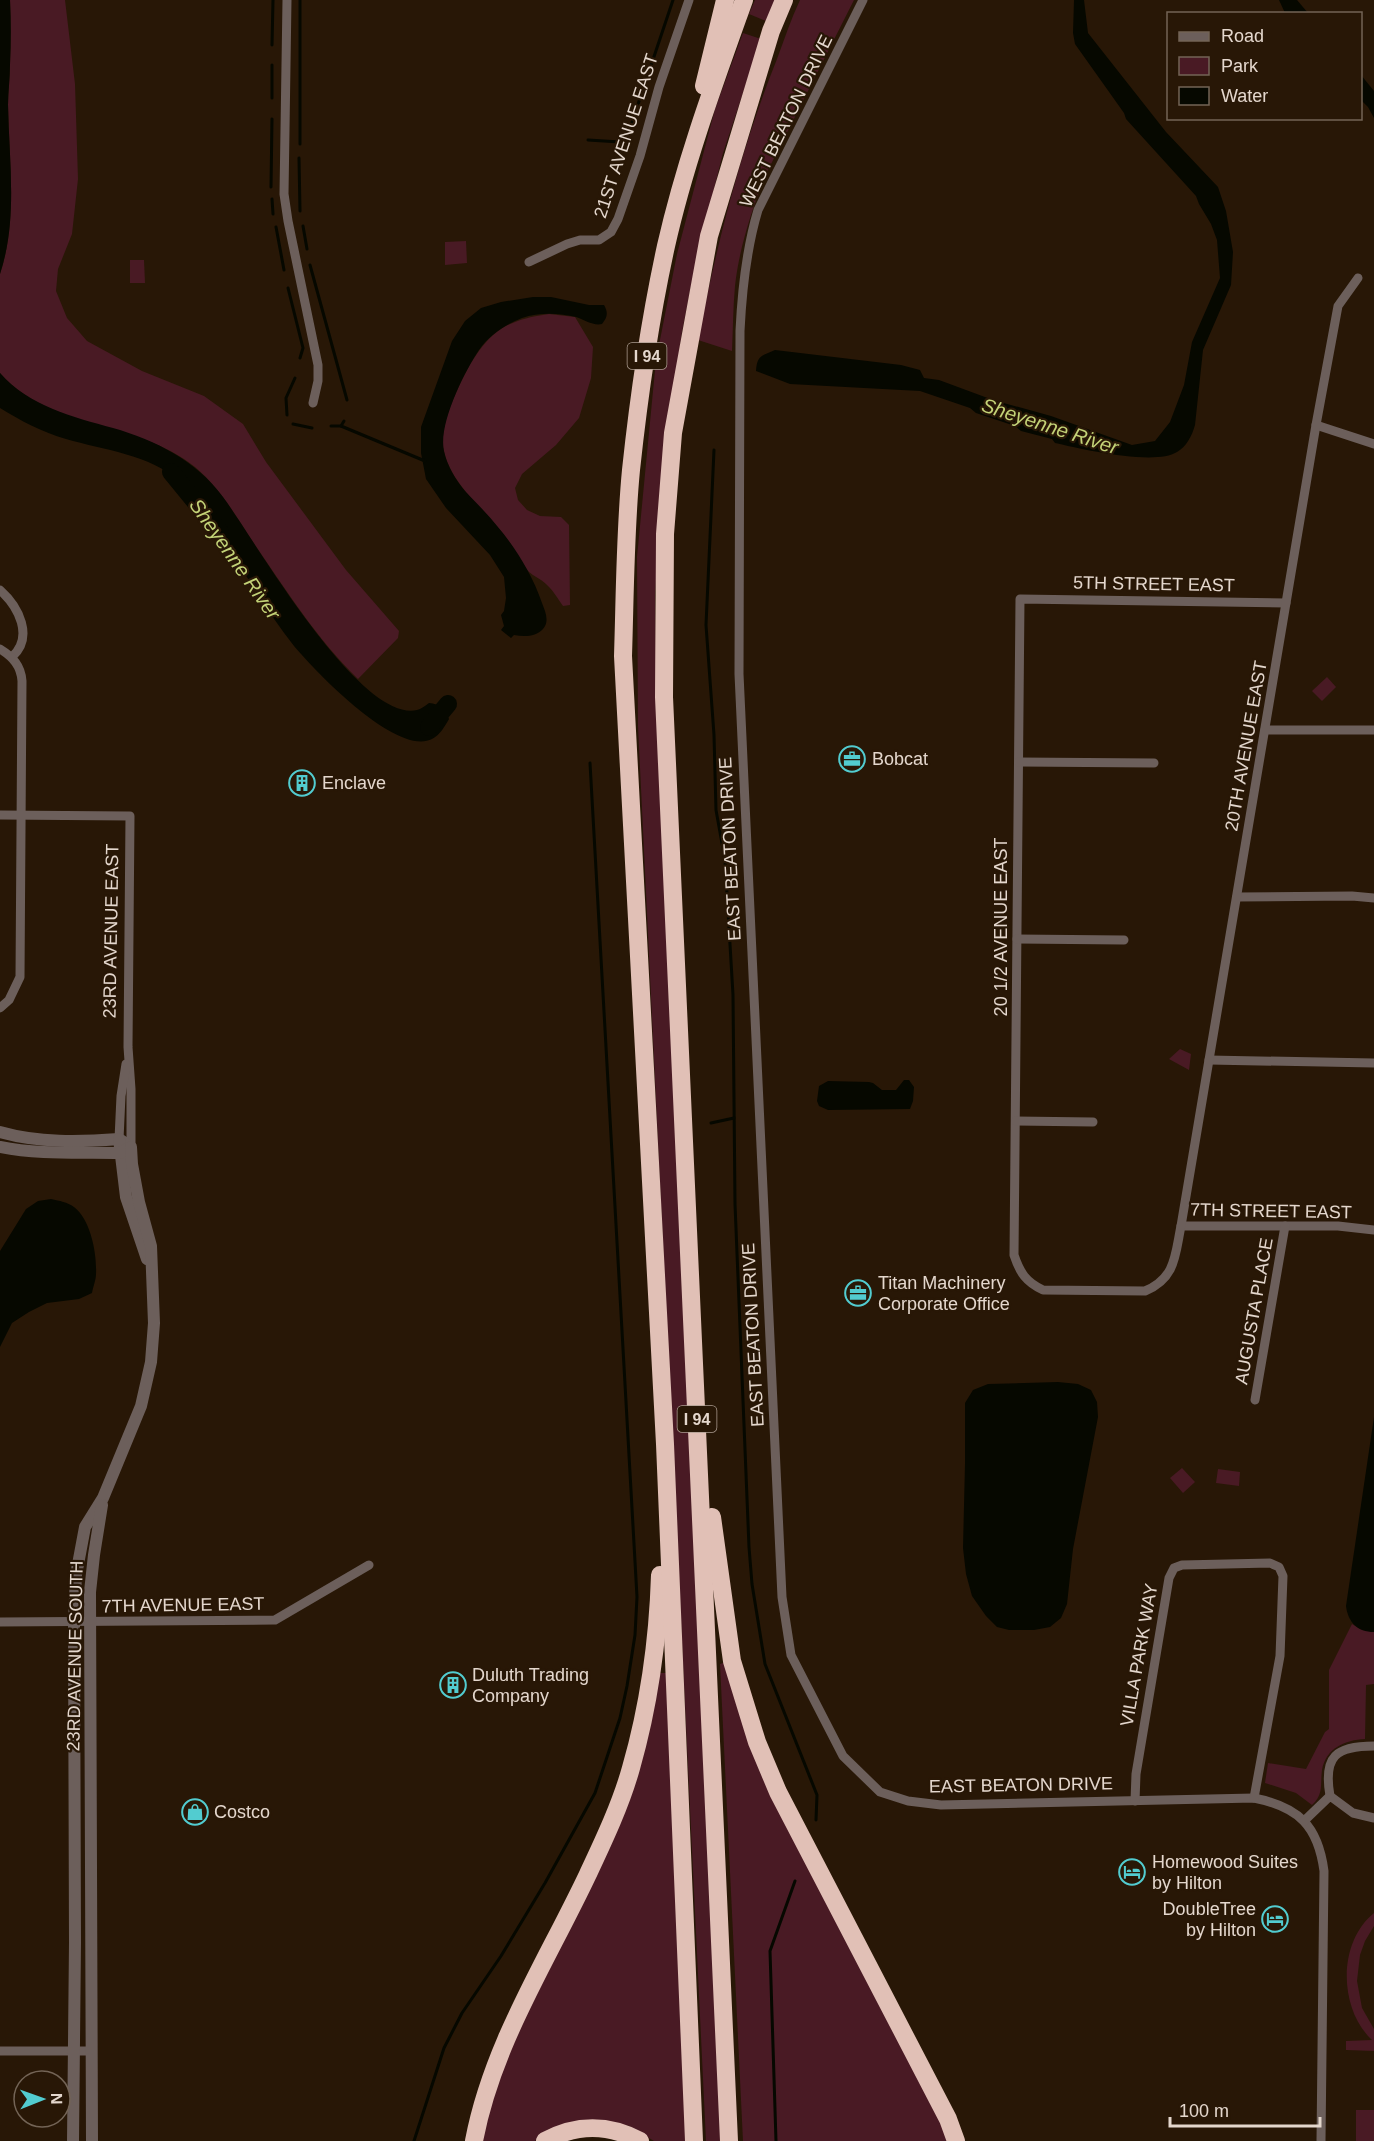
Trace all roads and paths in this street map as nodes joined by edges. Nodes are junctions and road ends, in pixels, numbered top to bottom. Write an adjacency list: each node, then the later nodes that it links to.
1 (287, 0): 13 (street)
2 (689, 0): 10 (street, 21ST AVENUE EAST)
3 (725, 0): 9 (highway)
4 (744, 0): 9 (highway, I 94)
5 (784, 0): 8 (highway, I 94)
6 (790, 0): 8 (highway)
7 (863, 0): 12 (street, WEST BEATON DRIVE)
8 (771, 31): 46 (highway, I 94)
9 (699, 127): 47 (highway, I 94)
10 (529, 262)
11 (1358, 278): 14 (street, 20TH AVENUE EAST)
12 (740, 331): 56 (street, EAST BEATON DRIVE)
13 (313, 403)
14 (1316, 425): 15 (street); 18 (street, 20TH AVENUE EAST)
15 (1374, 444)
16 (0, 590): 20 (street)
17 (1020, 599): 18 (street, 5TH STREET EAST); 23 (street, 20 1/2 AVENUE EAST)
18 (1286, 603): 21 (street, 20TH AVENUE EAST)
19 (0, 649): 20 (street)
20 (12, 657): 26 (street)
21 (1265, 730): 22 (street); 27 (street, 20TH AVENUE EAST)
22 (1374, 730)
23 (1018, 762): 24 (street); 29 (street, 20 1/2 AVENUE EAST)
24 (1154, 763)
25 (0, 815): 26 (street)
26 (21, 816): 31 (street); 32 (street, 23RD AVENUE EAST)
27 (1237, 897): 28 (street); 33 (street, 20TH AVENUE EAST)
28 (1374, 898)
29 (1017, 939): 30 (street); 35 (street, 20 1/2 AVENUE EAST)
30 (1124, 940)
31 (0, 1008)
32 (128, 1047): 38 (street, 23RD AVENUE EAST); 40 (street, 23RD AVENUE EAST)
33 (1209, 1060): 34 (street); 41 (street, 20TH AVENUE EAST)
34 (1374, 1063)
35 (1016, 1121): 36 (street); 44 (street, 20 1/2 AVENUE EAST)
36 (1093, 1122)
37 (0, 1132): 38 (street)
38 (119, 1139): 40 (street)
39 (0, 1147): 40 (street)
40 (126, 1150): 48 (street, 23RD AVENUE EAST)
41 (1181, 1226): 42 (street, 7TH STREET EAST); 44 (street, 7TH STREET EAST)
42 (1285, 1226): 43 (street, 7TH STREET EAST); 45 (street, AUGUSTA PLACE)
43 (1374, 1230)
44 (1014, 1255)
45 (1255, 1400)
46 (697, 1409): 68 (highway, I 94); 69 (highway)
47 (665, 1444): 64 (highway); 67 (highway, I 94)
48 (103, 1498): 50 (street, 23RD AVENUE SOUTH); 52 (street, 23RD AVENUE SOUTH)
49 (369, 1565): 52 (street, 7TH AVENUE EAST)
50 (74, 1621): 51 (street, 7TH AVENUE EAST); 52 (street, 7TH AVENUE EAST); 59 (street, 23RD AVENUE SOUTH)
51 (0, 1622)
52 (91, 1622): 61 (street, 23RD AVENUE SOUTH)
53 (1374, 1746): 54 (street)
54 (1330, 1796): 57 (street); 58 (street)
55 (1254, 1798): 56 (street, EAST BEATON DRIVE); 56 (street, VILLA PARK WAY); 58 (street, EAST BEATON DRIVE)
56 (1135, 1801)
57 (1374, 1818)
58 (1304, 1821): 70 (street, EAST BEATON DRIVE)
59 (74, 2050): 60 (street); 61 (street); 62 (street, 23RD AVENUE SOUTH)
60 (0, 2051)
61 (92, 2051): 63 (street, 23RD AVENUE SOUTH)
62 (73, 2141)
63 (92, 2141)
64 (474, 2141)
65 (545, 2141): 66 (highway)
66 (640, 2141)
67 (694, 2141)
68 (729, 2141)
69 (956, 2141)
70 (1321, 2141)

